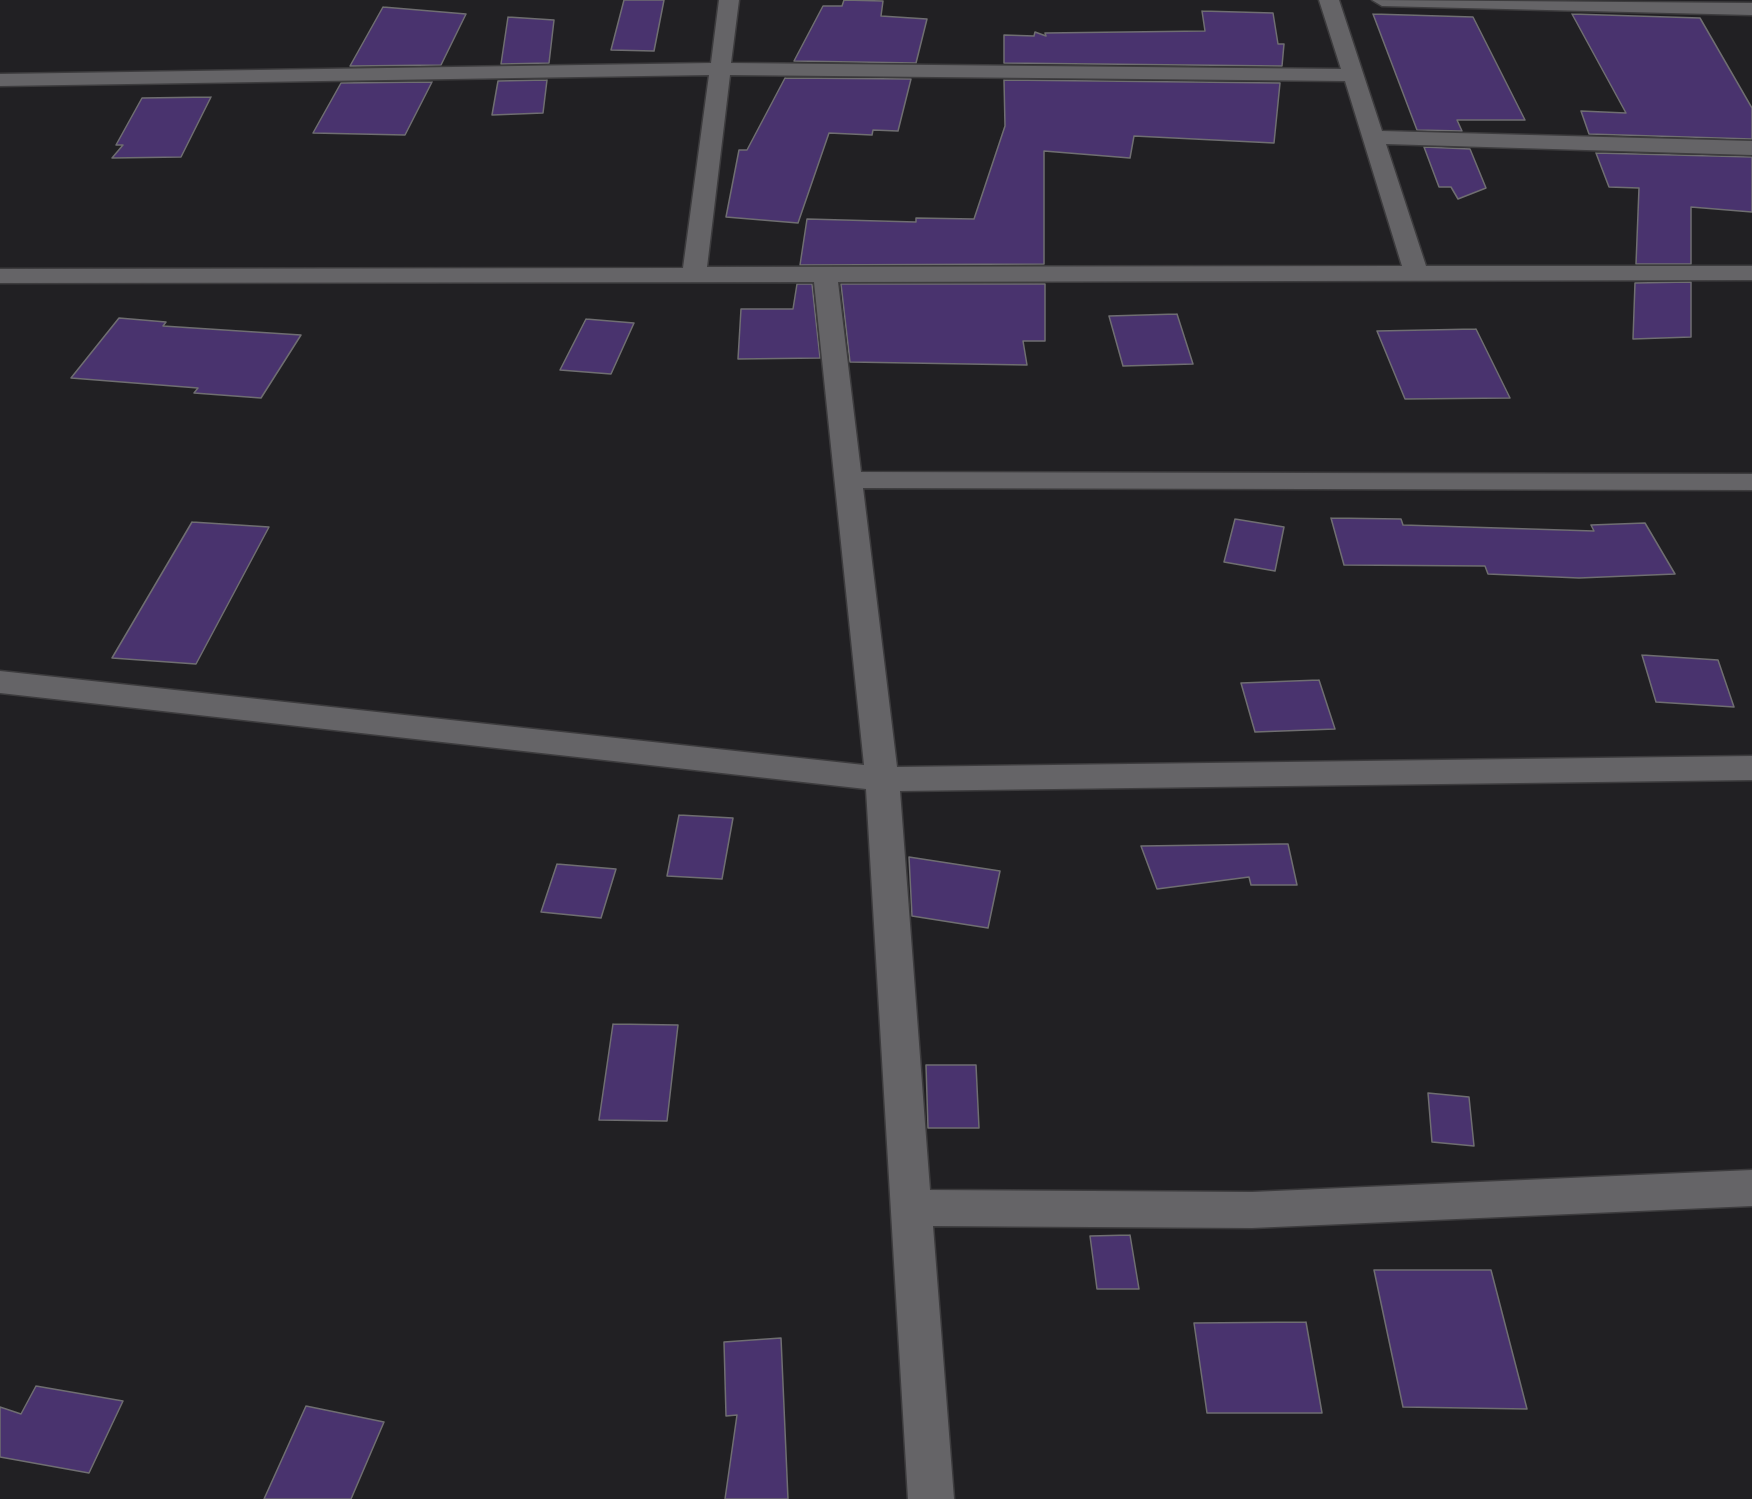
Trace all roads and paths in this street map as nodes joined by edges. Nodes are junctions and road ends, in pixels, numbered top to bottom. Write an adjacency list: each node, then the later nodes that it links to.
1 (729, 0): 5 (street)
2 (1329, 0): 6 (street)
3 (1382, 0): 4 (street)
4 (1752, 9)
5 (721, 69): 6 (street); 7 (street); 13 (street)
6 (1352, 75): 8 (street)
7 (0, 80)
8 (1372, 137): 9 (street); 10 (street)
9 (1752, 148)
10 (1416, 272): 11 (street); 12 (street)
11 (825, 273): 13 (street); 15 (street)
12 (1752, 273)
13 (694, 274): 14 (street)
14 (0, 276)
15 (848, 480): 16 (street); 19 (street)
16 (1752, 482)
17 (0, 682): 19 (street)
18 (1752, 768): 19 (street)
19 (882, 779): 21 (street)
20 (1752, 1188): 21 (street)
21 (911, 1208): 22 (street)
22 (931, 1499)

